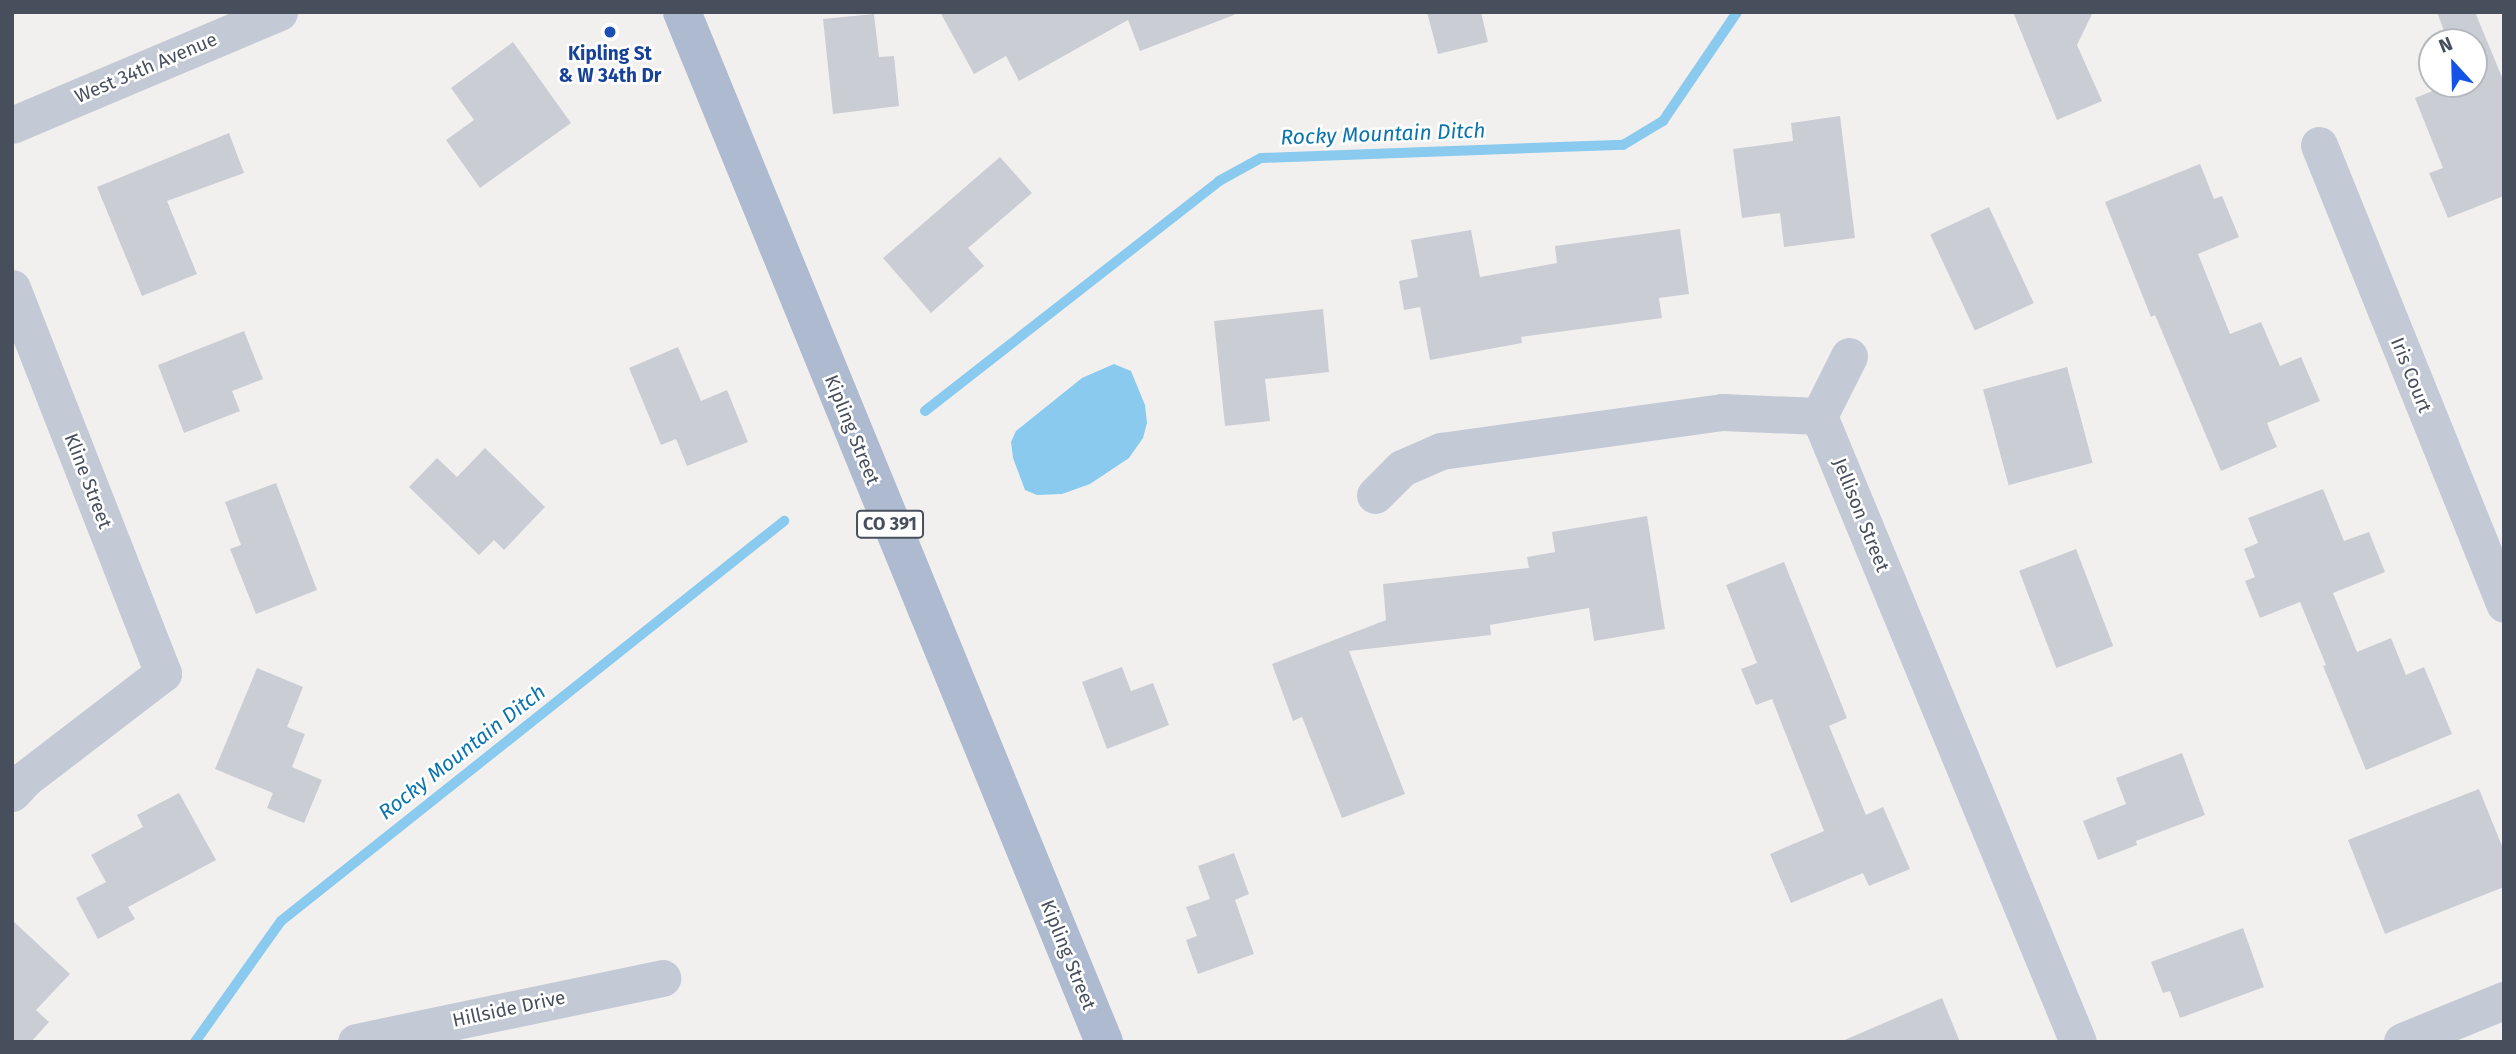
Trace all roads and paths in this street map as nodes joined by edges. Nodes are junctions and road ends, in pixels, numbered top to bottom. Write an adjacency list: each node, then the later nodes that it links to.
1 (279, 12): 3 (street, West 34th Avenue)
2 (682, 12): 14 (main road, Kipling Street / CO 391)
3 (12, 125)
4 (2319, 145): 9 (street, Iris Court)
5 (12, 288): 10 (street, Kline Street)
6 (1849, 356): 7 (street)
7 (1819, 416): 8 (street); 15 (street, Jellison Street)
8 (1375, 495)
9 (2504, 604)
10 (12, 793)
11 (662, 978): 13 (street, Hillside Drive)
12 (2504, 1001): 16 (street)
13 (356, 1042)
14 (1104, 1042)
15 (2078, 1042)
16 (2403, 1042)

